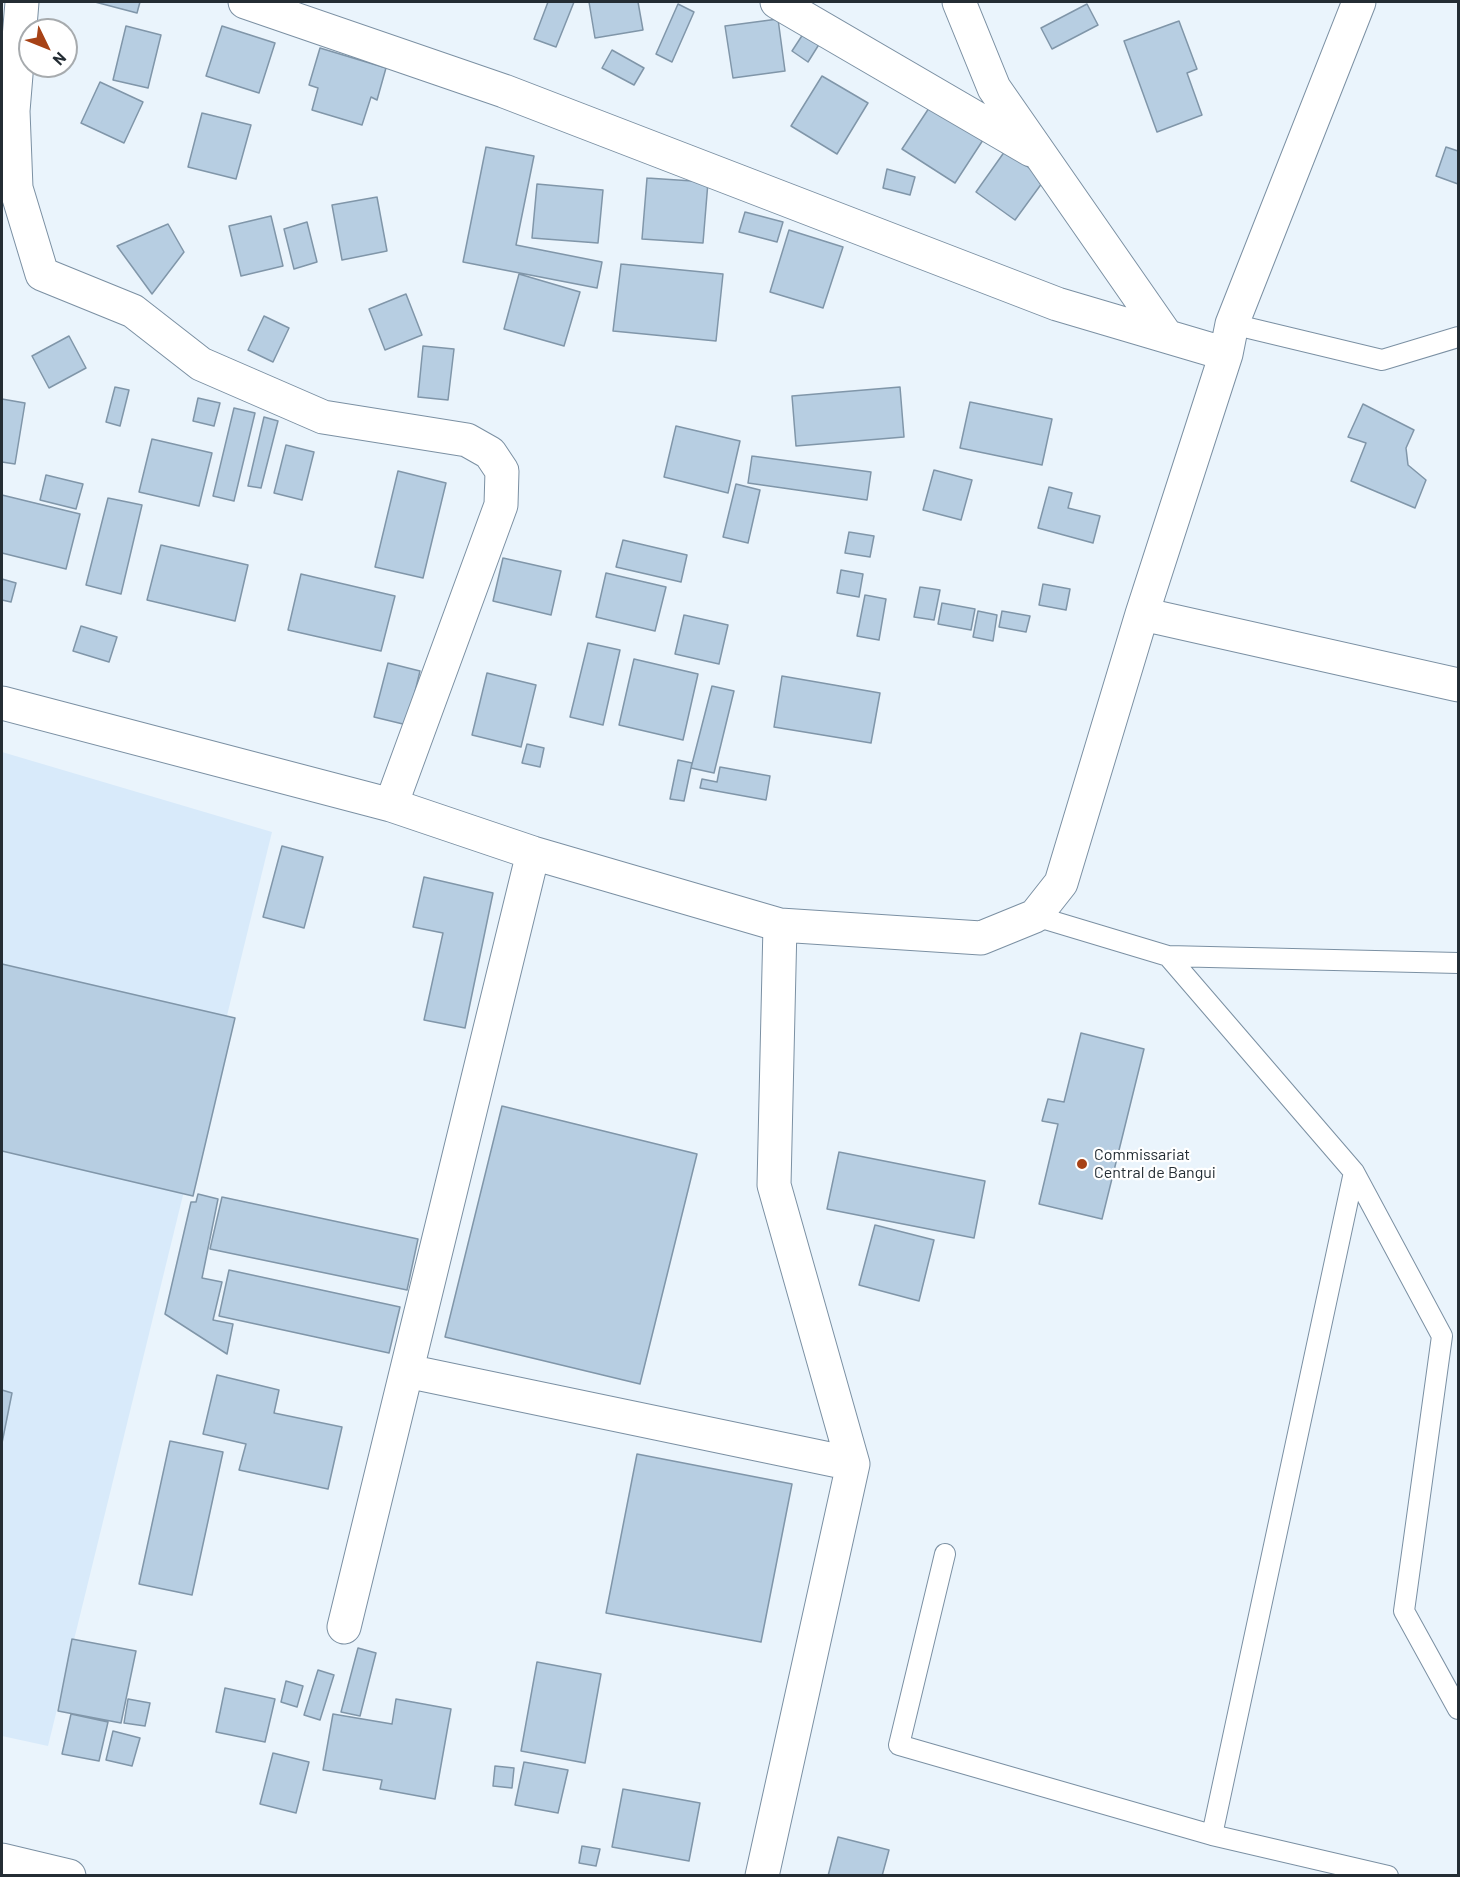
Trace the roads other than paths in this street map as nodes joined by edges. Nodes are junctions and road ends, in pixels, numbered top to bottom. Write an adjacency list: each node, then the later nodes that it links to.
1 (22, 2): 13 (street)
2 (245, 2): 7 (street)
3 (777, 2): 6 (street)
4 (959, 2): 6 (street)
5 (1359, 2): 9 (street)
6 (1039, 155): 7 (street)
7 (1165, 334): 9 (street)
8 (1458, 337): 9 (lane)
9 (1229, 339): 10 (street)
10 (1142, 614): 11 (street); 15 (street)
11 (1458, 685)
12 (2, 703): 13 (street)
13 (392, 805): 14 (street)
14 (533, 853): 16 (street); 20 (street)
15 (1035, 916): 16 (street); 17 (lane)
16 (780, 925): 21 (street)
17 (1168, 956): 18 (lane); 19 (lane)
18 (1458, 963)
19 (1354, 1172): 24 (lane); 25 (lane)
20 (407, 1371): 21 (street); 23 (street)
21 (853, 1464): 28 (street)
22 (945, 1554): 25 (lane)
23 (344, 1627)
24 (1458, 1709)
25 (1212, 1835): 29 (lane)
26 (2, 1860): 27 (street)
27 (69, 1875)
28 (762, 1875)
29 (1388, 1875)

